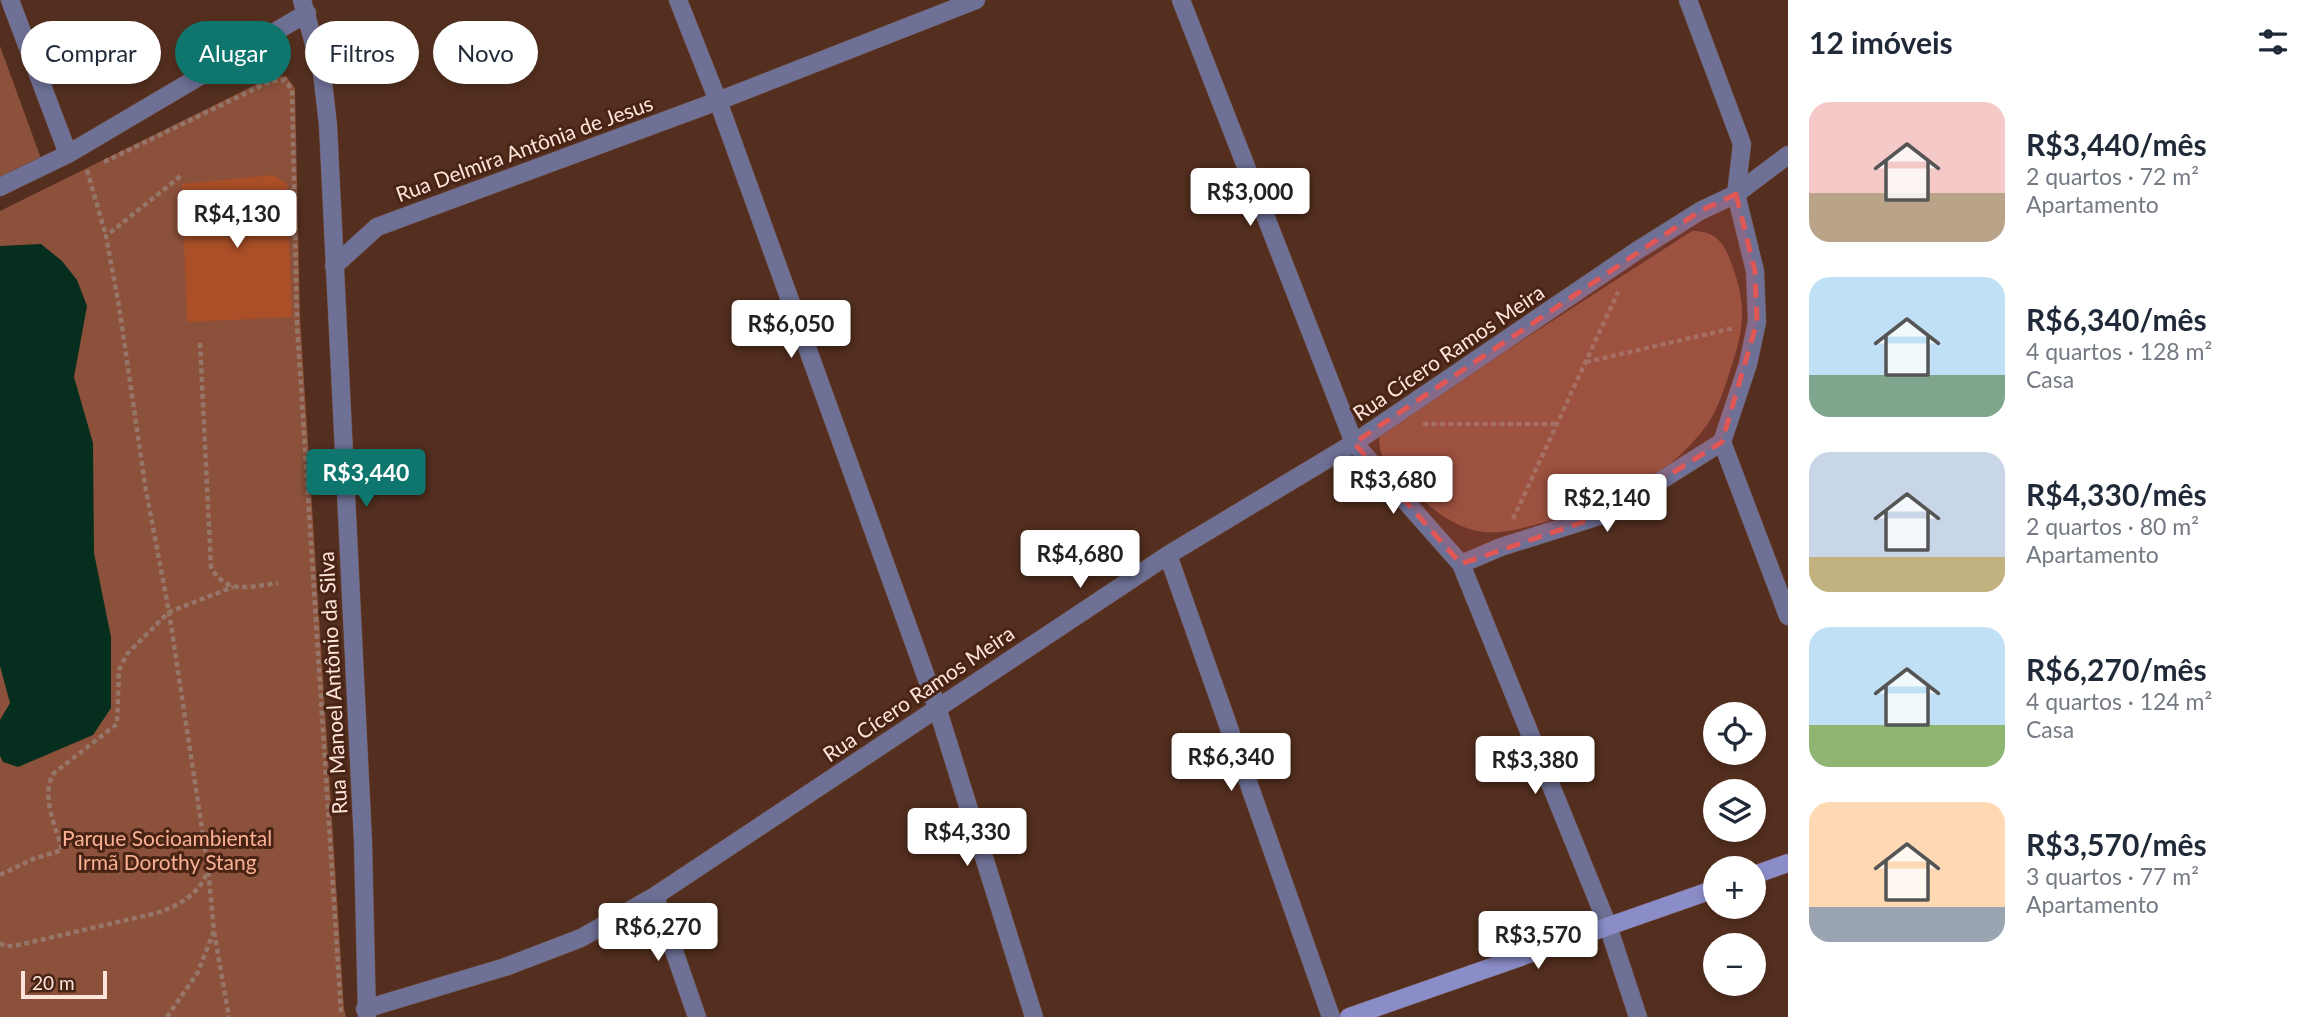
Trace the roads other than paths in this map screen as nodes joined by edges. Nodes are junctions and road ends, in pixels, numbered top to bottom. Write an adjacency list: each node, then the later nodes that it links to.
1 (10, 0): 8 (street)
2 (678, 0): 7 (street)
3 (976, 0): 7 (street, Rua Delmira Antônia de Jesus)
4 (1181, 0): 14 (street)
5 (1688, 0): 11 (street)
6 (304, 6): 8 (street); 12 (street, Rua Manoel Antônio da Silva)
7 (718, 101): 12 (street, Rua Delmira Antônia de Jesus); 18 (street)
8 (68, 154): 10 (street)
9 (1788, 155): 11 (street, Rua Cícero Ramos Meira)
10 (0, 187)
11 (1736, 194): 13 (street); 14 (street, Rua Cícero Ramos Meira)
12 (334, 266): 24 (street, Rua Manoel Antônio da Silva)
13 (1722, 442): 16 (street); 17 (street)
14 (1354, 443): 15 (street, Rua Cícero Ramos Meira); 16 (street)
15 (1168, 555): 18 (street, Rua Cícero Ramos Meira); 27 (street)
16 (1461, 564): 23 (street)
17 (1788, 616)
18 (937, 707): 22 (street, Rua Cícero Ramos Meira); 26 (street)
19 (1788, 863): 20 (street)
20 (1766, 871)
21 (1703, 893): 23 (street)
22 (655, 896): 24 (street, Rua Cícero Ramos Meira); 25 (street)
23 (1608, 926): 28 (street); 29 (street)
24 (366, 1013)
25 (697, 1017)
26 (1034, 1017)
27 (1331, 1017)
28 (1349, 1017)
29 (1638, 1017)

